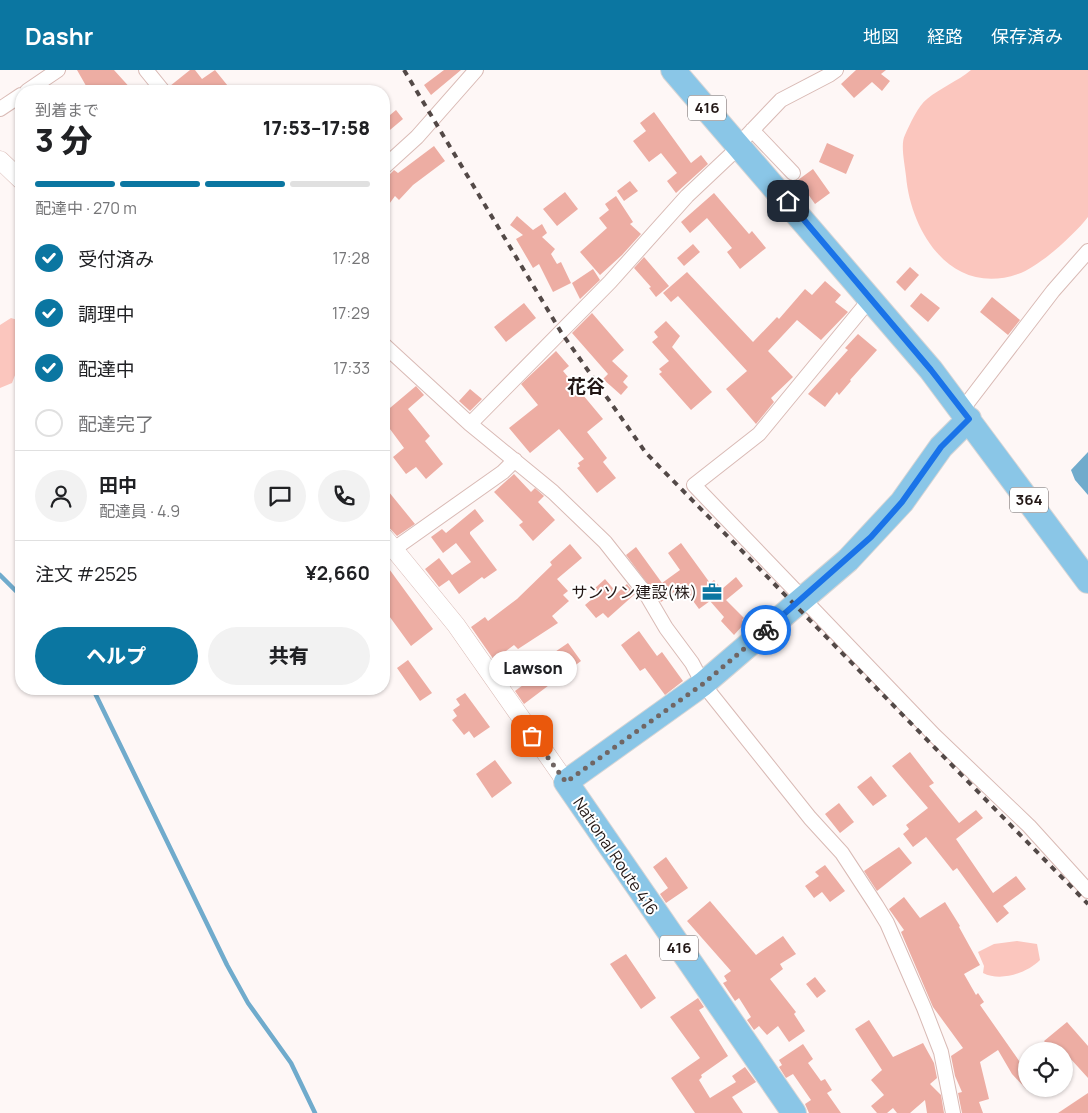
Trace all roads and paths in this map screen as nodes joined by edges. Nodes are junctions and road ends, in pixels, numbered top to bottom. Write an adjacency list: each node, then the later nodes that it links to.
1 (58, 70): 6 (street)
2 (146, 70): 7 (street)
3 (476, 70): 12 (street)
4 (673, 70): 10 (highway, 416)
5 (836, 70): 10 (street)
6 (36, 85)
7 (158, 85)
8 (15, 99): 9 (street)
9 (0, 109)
10 (744, 140): 14 (street); 16 (highway, 416); 19 (street)
11 (0, 160): 13 (street)
12 (390, 161)
13 (15, 174)
14 (793, 174)
15 (1088, 251): 18 (street)
16 (871, 298): 18 (highway, 416); 24 (street)
17 (390, 351): 19 (street)
18 (966, 415): 23 (highway, 364); 24 (highway, National Route 416)
19 (470, 424): 20 (street)
20 (515, 460): 21 (street); 25 (street)
21 (390, 542)
22 (390, 544): 26 (street)
23 (1088, 581)
24 (803, 598): 25 (highway, National Route 416); 27 (street)
25 (703, 684): 26 (highway, National Route 416); 29 (street)
26 (566, 782): 28 (highway, National Route 416 / 416)
27 (1088, 891)
28 (794, 1113)
29 (953, 1113)

